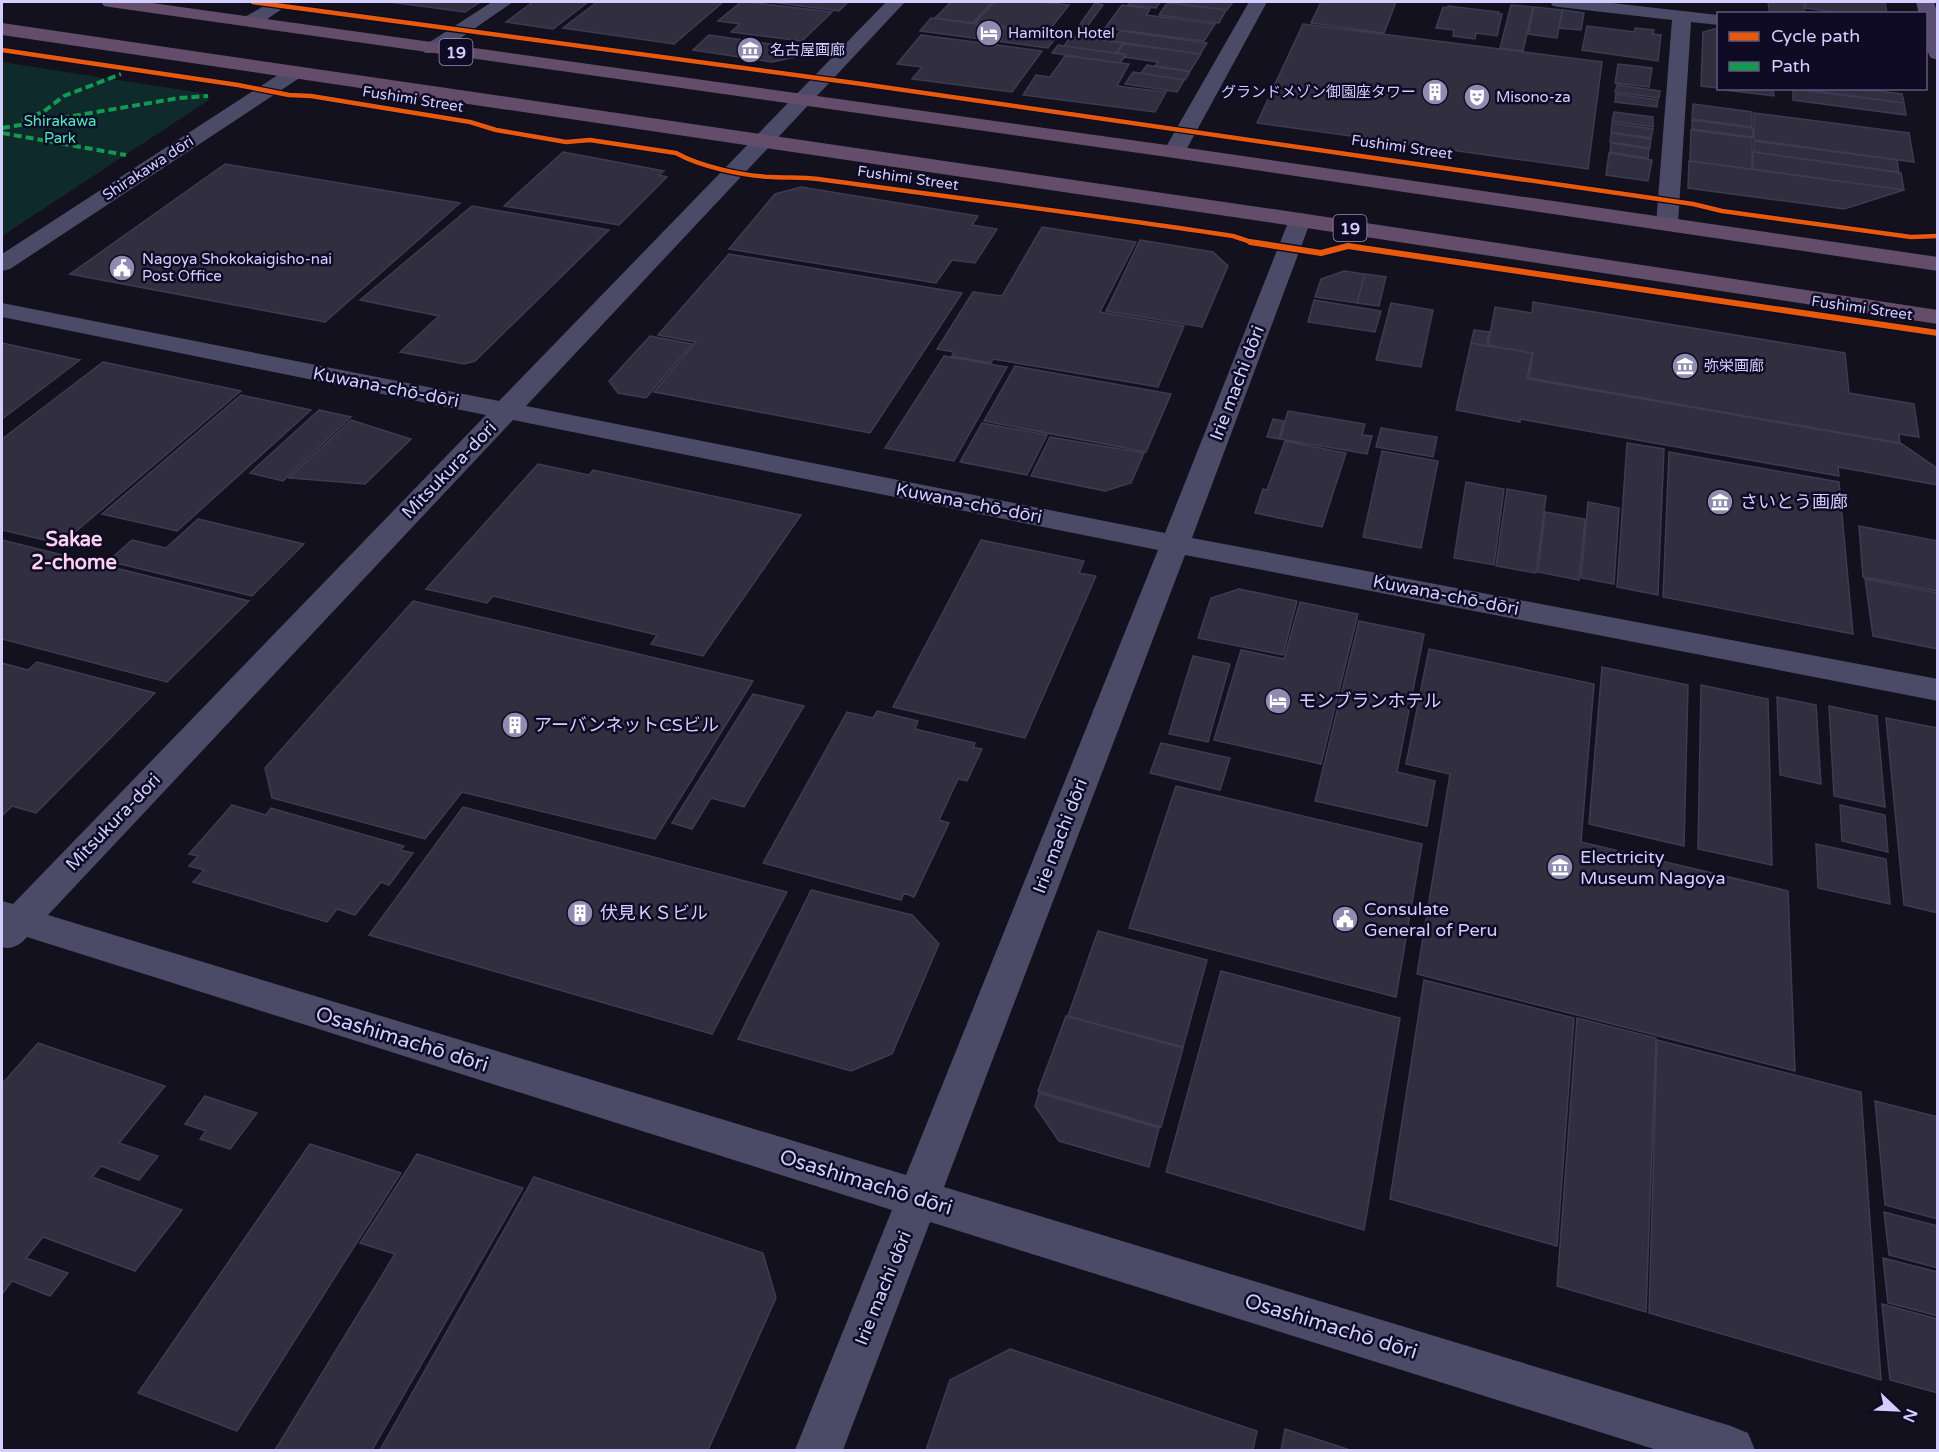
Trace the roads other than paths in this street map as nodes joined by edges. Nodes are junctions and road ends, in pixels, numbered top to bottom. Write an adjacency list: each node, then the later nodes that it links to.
1 (110, 2): 11 (highway, 19)
2 (283, 2): 11 (street)
3 (504, 2): 14 (street)
4 (896, 2): 16 (street, Mitsukura-dori)
5 (1258, 2): 18 (street)
6 (1559, 2): 8 (street)
7 (1925, 2): 13 (main road)
8 (1582, 3): 9 (street)
9 (1682, 16): 10 (street); 20 (street)
10 (1717, 20)
11 (249, 22): 14 (highway, 19)
12 (2, 28): 15 (highway, Fushimi Street / 19)
13 (1934, 47)
14 (432, 49): 16 (highway, 19)
15 (294, 73): 17 (highway, Fushimi Street / 19); 21 (street, Shirakawa dōri)
16 (802, 101): 17 (street, Mitsukura-dori); 18 (highway, 19)
17 (763, 142): 19 (highway, Fushimi Street / 19); 25 (street, Mitsukura-dori)
18 (1174, 152): 20 (highway, 19)
19 (1300, 220): 24 (highway, Fushimi Street / 19); 26 (street, Irie machi dōri)
20 (1667, 224): 22 (highway, 19)
21 (2, 264)
22 (1938, 264)
23 (2, 310): 25 (street, Kuwana-chō-dōri)
24 (1938, 317)
25 (505, 411): 26 (street, Kuwana-chō-dōri); 28 (street, Mitsukura-dori)
26 (1175, 544): 27 (street, Kuwana-chō-dōri); 29 (street, Irie machi dōri)
27 (1938, 690)
28 (7, 925): 29 (street, Osashimachō dōri)
29 (919, 1198): 30 (street, Irie machi dōri); 31 (street, Osashimachō dōri)
30 (819, 1450)
31 (1731, 1450)

